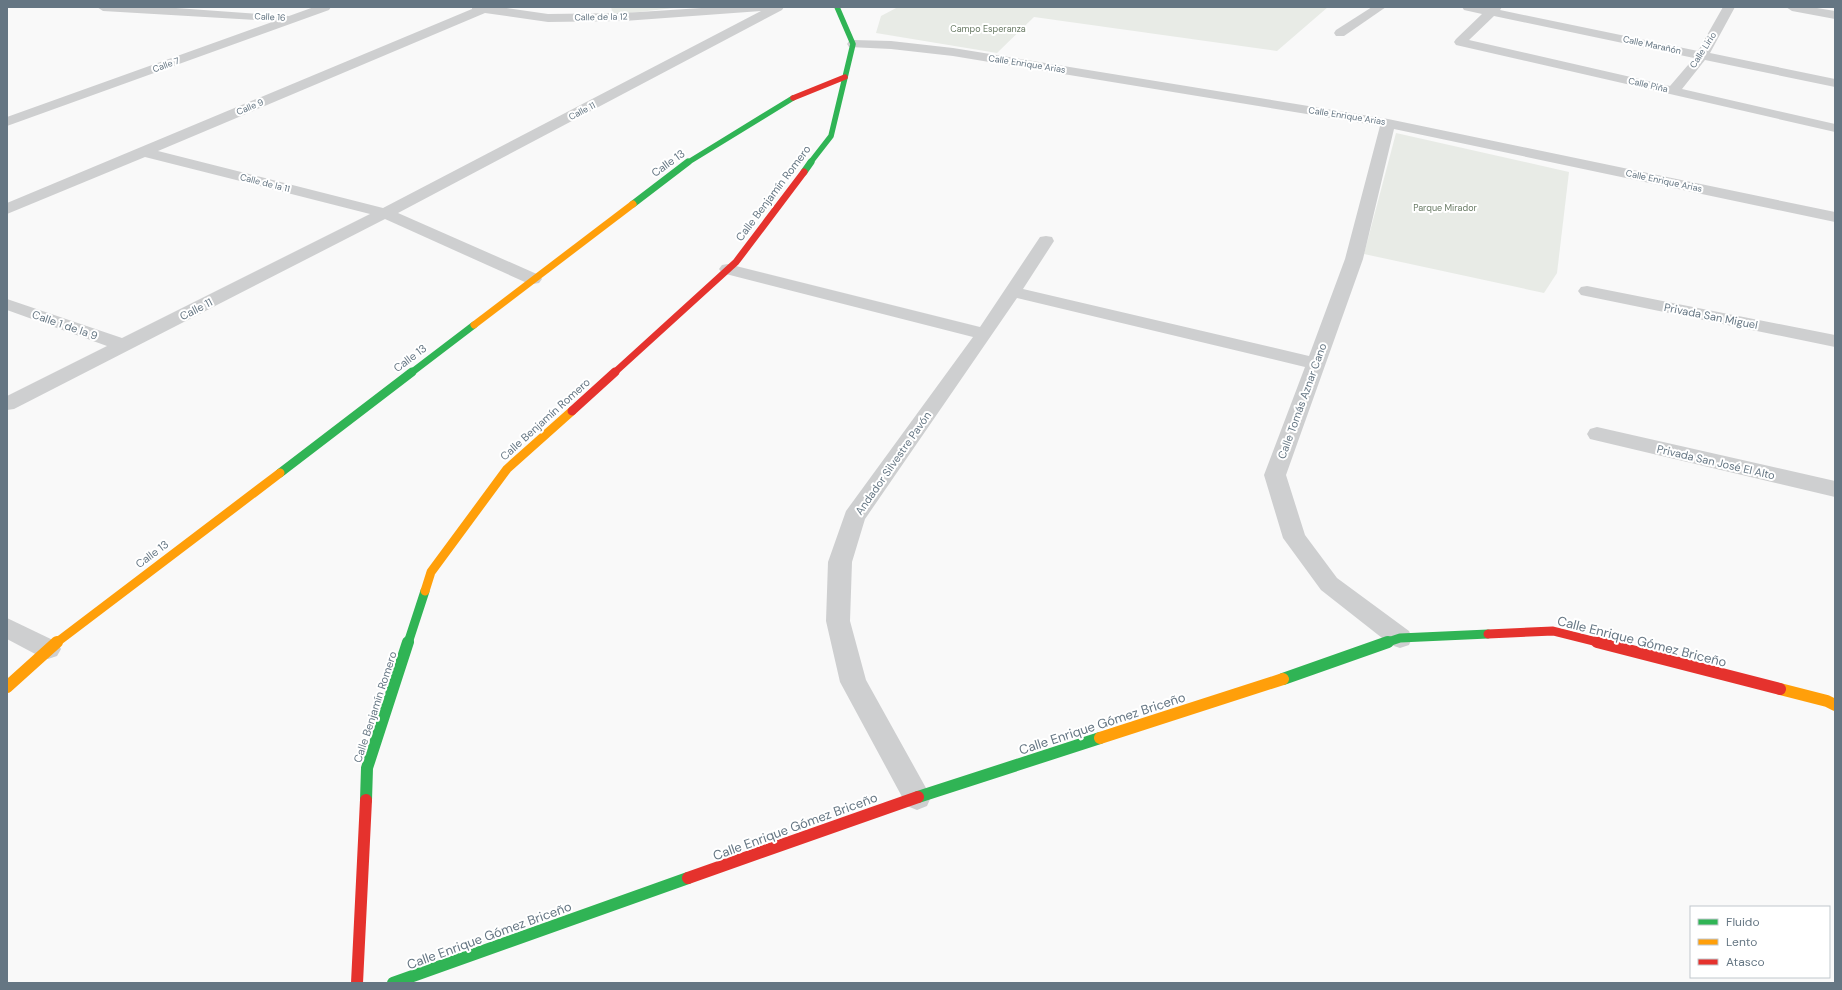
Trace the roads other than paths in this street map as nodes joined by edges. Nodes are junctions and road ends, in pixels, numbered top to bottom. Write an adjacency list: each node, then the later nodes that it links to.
1 (103, 7): 13 (street, Calle 16)
2 (325, 7): 13 (street, Calle 7)
3 (769, 7): 10 (street, Calle de la 12)
4 (778, 7): 25 (street, Calle 11)
5 (837, 7): 15 (street)
6 (1380, 7): 14 (street)
7 (1468, 7): 11 (street, Calle Marañón)
8 (1729, 7): 16 (street, Calle Lirio)
9 (1792, 7): 12 (street)
10 (483, 8): 23 (street, Calle 9)
11 (1493, 10): 16 (street, Calle Marañón); 19 (street, Calle Piña)
12 (1835, 16)
13 (294, 18): 20 (street, Calle 7)
14 (1340, 33)
15 (854, 44): 17 (street, Calle Benjamín Romero); 21 (street, Calle Enrique Arias)
16 (1702, 56): 18 (street, Calle Marañón); 19 (street, Calle Lirio)
17 (845, 77): 28 (street, Calle Benjamín Romero); 29 (street, Calle 13)
18 (1835, 83)
19 (1673, 91): 22 (street, Calle Piña)
20 (7, 122)
21 (1388, 122): 26 (street, Calle Enrique Arias); 36 (street, Calle Tomás Aznar Cano)
22 (1835, 128)
23 (144, 152): 24 (street, Calle 9); 25 (street, Calle de la 11)
24 (7, 209)
25 (385, 213): 29 (street); 35 (street, Calle 11)
26 (1835, 217)
27 (1046, 241): 31 (street, Andador Silvestre Pavón)
28 (728, 269): 33 (street); 46 (street, Calle Benjamín Romero)
29 (533, 279): 42 (street, Calle 13)
30 (1587, 291): 34 (street, Privada San Miguel)
31 (1013, 292): 33 (street, Andador Silvestre Pavón); 36 (street)
32 (7, 304): 35 (street, Calle 1 de la 9)
33 (984, 334): 45 (street, Andador Silvestre Pavón)
34 (1835, 342)
35 (123, 345): 37 (street, Calle 11)
36 (1316, 364): 41 (street, Calle Tomás Aznar Cano)
37 (7, 404)
38 (1597, 434): 39 (street, Privada San José El Alto)
39 (1835, 489)
40 (7, 628): 42 (street)
41 (1400, 638): 44 (street, Calle Enrique Gómez Briceño); 45 (street, Calle Enrique Gómez Briceño)
42 (48, 649): 43 (street, Calle 13)
43 (7, 687)
44 (1835, 704)
45 (917, 797): 47 (street, Calle Enrique Gómez Briceño)
46 (357, 983)
47 (393, 983)

